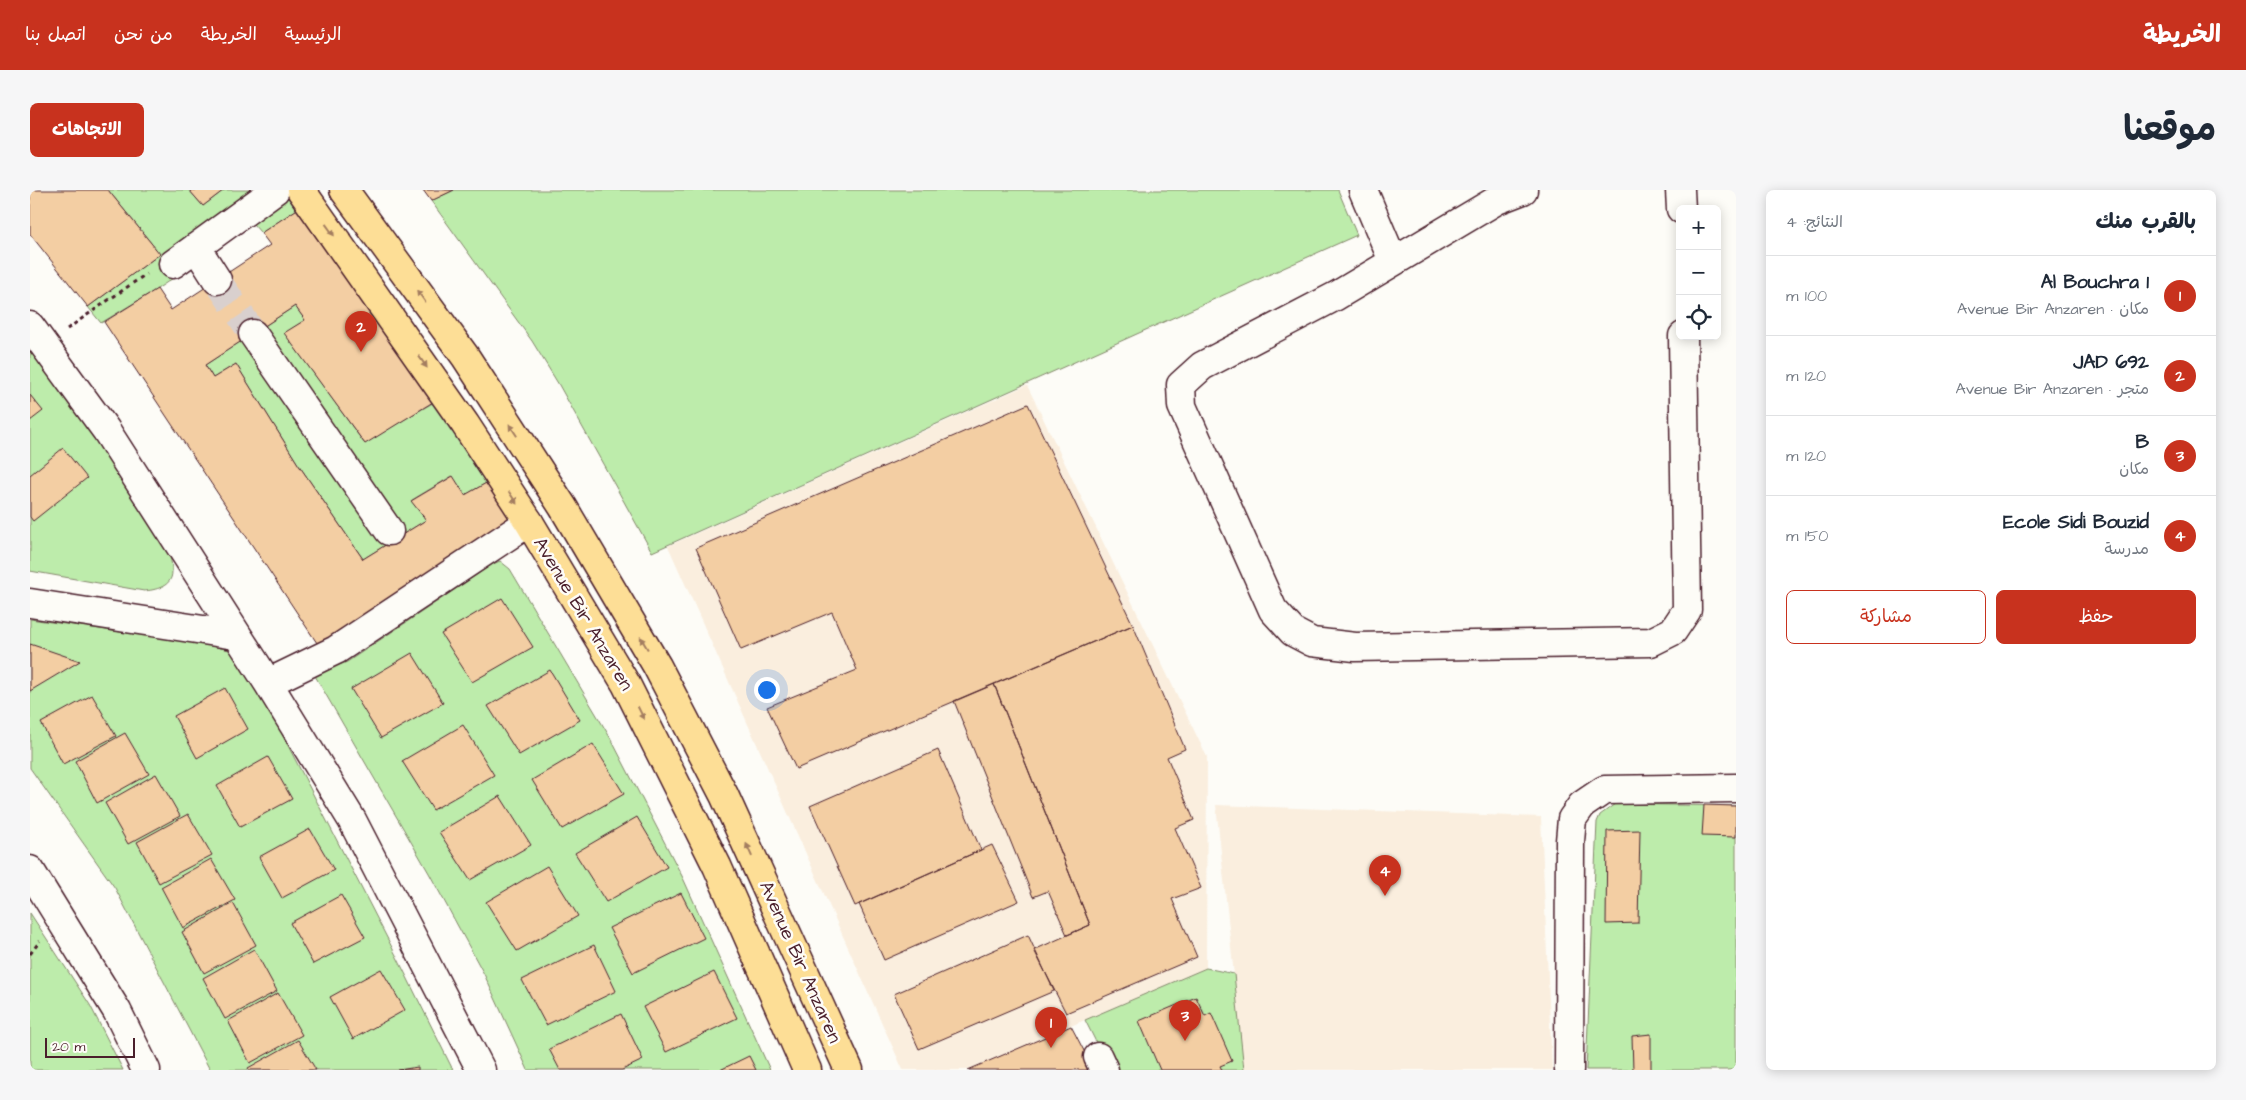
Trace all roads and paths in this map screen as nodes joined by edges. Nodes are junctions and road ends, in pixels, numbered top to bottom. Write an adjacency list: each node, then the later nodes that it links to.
1 (275, 190): 8 (street)
2 (301, 190): 14 (main road, Avenue Bir Anzaren, one-way to 14)
3 (344, 190): 24 (main road, Avenue Bir Anzaren, one-way to 3)
4 (1363, 190): 9 (street)
5 (1523, 190): 9 (street)
6 (1680, 190): 7 (street)
7 (1680, 205)
8 (184, 256): 10 (street); 12 (path)
9 (1393, 261): 13 (street)
10 (217, 280)
11 (253, 334): 15 (street)
12 (37, 335): 17 (street)
13 (1683, 340)
14 (529, 522): 18 (street); 23 (main road, Avenue Bir Anzaren, one-way to 23)
15 (389, 531)
16 (30, 602): 17 (street)
17 (235, 635): 18 (street)
18 (268, 683): 22 (street)
19 (1736, 788): 25 (street)
20 (30, 870): 21 (street)
21 (146, 1070)
22 (481, 1070)
23 (807, 1070)
24 (849, 1070)
25 (1570, 1070)

